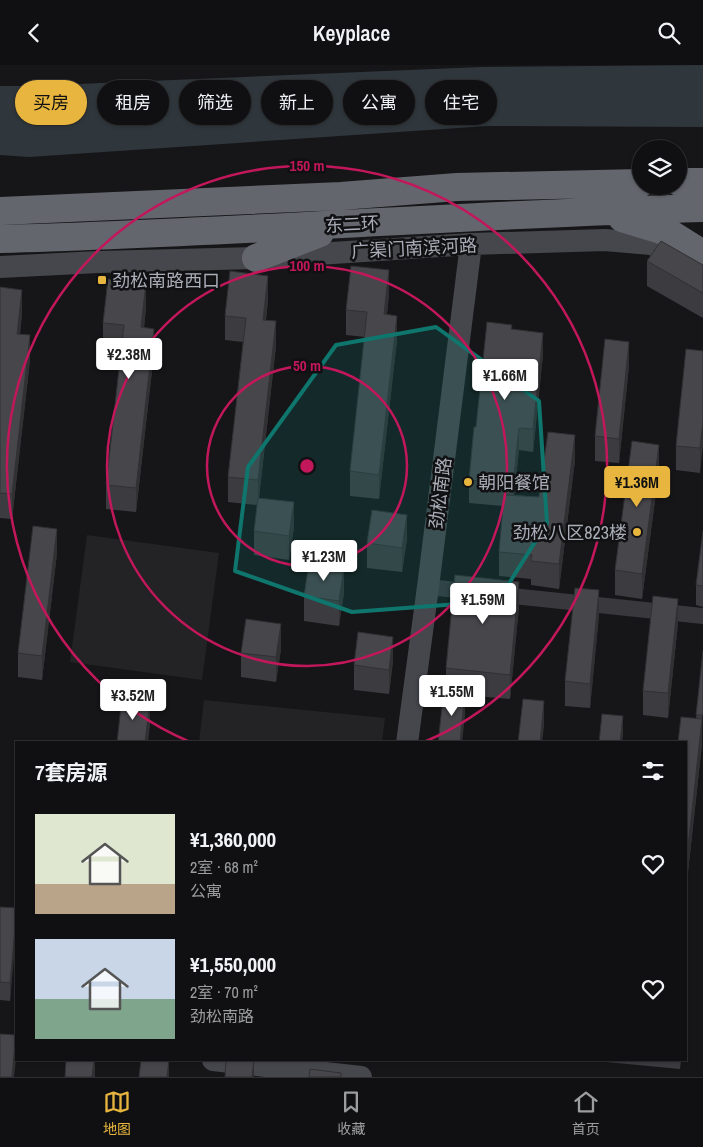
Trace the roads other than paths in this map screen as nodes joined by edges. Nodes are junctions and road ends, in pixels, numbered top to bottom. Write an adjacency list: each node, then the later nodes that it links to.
1 (687, 182): 2 (highway)
2 (703, 182)
3 (632, 183): 5 (highway, 东二环)
4 (703, 208): 6 (highway, 东二环)
5 (0, 211)
6 (597, 211): 7 (highway, 东二环); 10 (highway)
7 (342, 225): 8 (highway, 东二环); 11 (highway)
8 (0, 239)
9 (471, 244): 11 (street, 广渠门南滨河路); 13 (street, 广渠门南滨河路); 14 (street, 劲松南路)
10 (703, 254)
11 (256, 257): 12 (street, 广渠门南滨河路)
12 (0, 267)
13 (703, 267)
14 (428, 587): 15 (street); 16 (street, 劲松南路)
15 (703, 616)
16 (407, 741)
17 (222, 1061): 19 (street)
18 (364, 1061): 19 (street)
19 (361, 1077)

